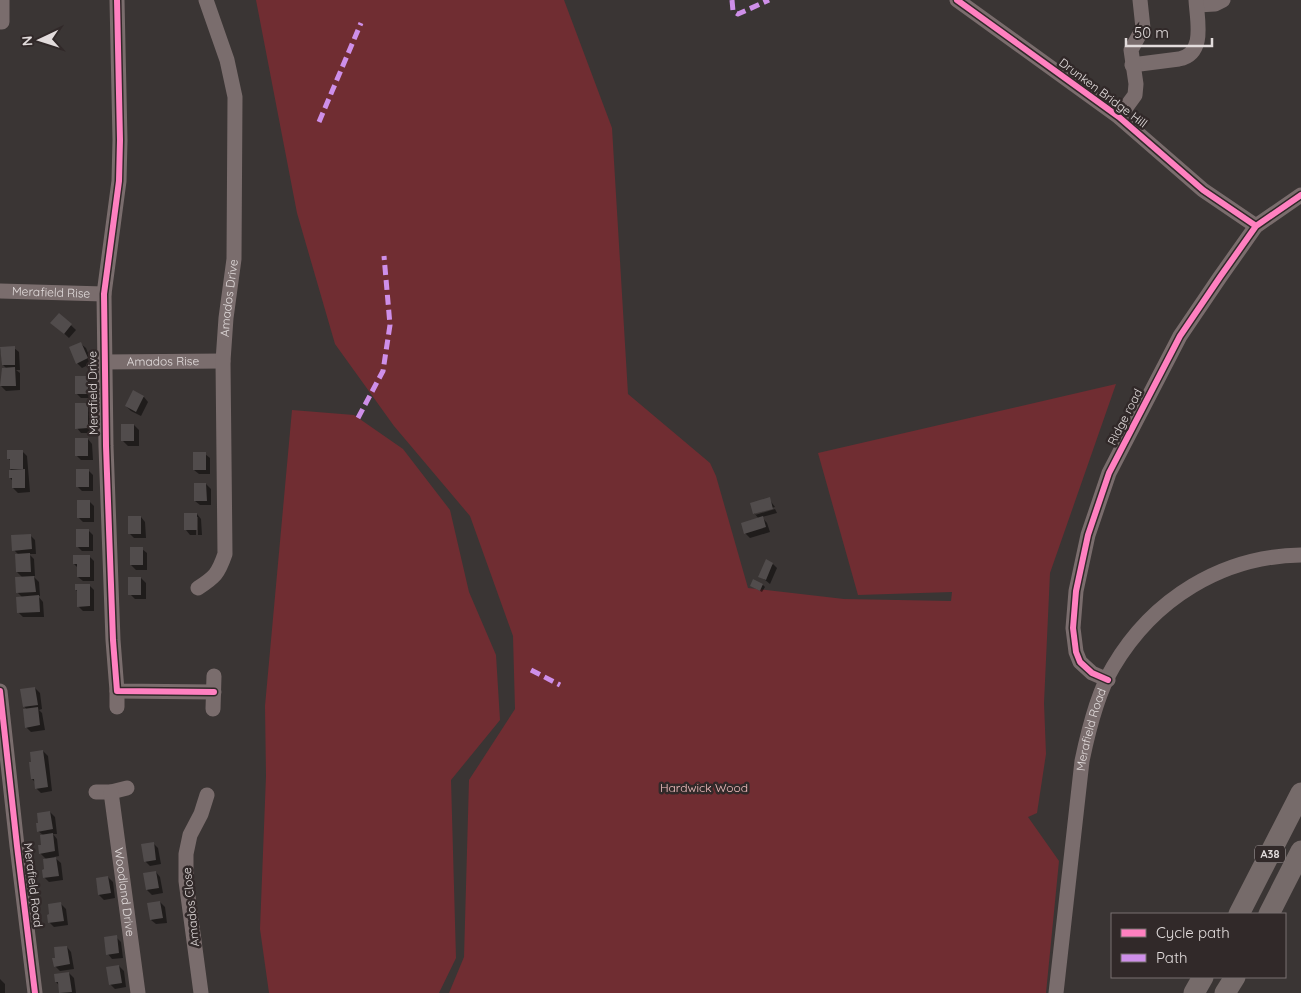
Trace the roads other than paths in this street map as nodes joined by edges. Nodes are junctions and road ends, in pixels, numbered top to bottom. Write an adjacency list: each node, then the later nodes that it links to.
1 (2, 0): 8 (street)
2 (117, 0): 14 (street, Merafield Drive)
3 (206, 0): 15 (street, Amados Drive)
4 (957, 0): 10 (street, Drunken Bridge Hill)
5 (1140, 0): 9 (street)
6 (1223, 0): 7 (street)
7 (1197, 2): 9 (street)
8 (0, 22)
9 (1132, 66): 10 (street)
10 (1119, 117): 12 (street, Drunken Bridge Hill)
11 (1301, 195): 12 (street, Ridge road)
12 (1256, 226): 20 (street, Ridge road)
13 (0, 291): 14 (street, Merafield Rise)
14 (104, 294): 16 (street, Merafield Drive)
15 (223, 360): 16 (street, Amados Rise); 18 (street, Amados Drive)
16 (104, 362): 22 (street, Merafield Drive)
17 (1301, 555): 20 (street, Merafield Road)
18 (198, 588)
19 (214, 676): 23 (street)
20 (1108, 680): 37 (street, Merafield Road)
21 (0, 691): 34 (street, Merafield Road)
22 (117, 691): 23 (street); 24 (street, Merafield Drive)
23 (214, 692): 25 (street)
24 (117, 707)
25 (213, 709)
26 (127, 788): 35 (street, Woodland Drive)
27 (1301, 793): 30 (highway, A38)
28 (207, 795): 36 (street, Amados Close)
29 (1301, 851): 31 (highway, A38)
30 (1239, 913)
31 (1270, 913)
32 (1202, 978): 38 (highway)
33 (1234, 978): 39 (highway)
34 (35, 993)
35 (138, 993)
36 (201, 993)
37 (1056, 993)
38 (1194, 993)
39 (1226, 993)

